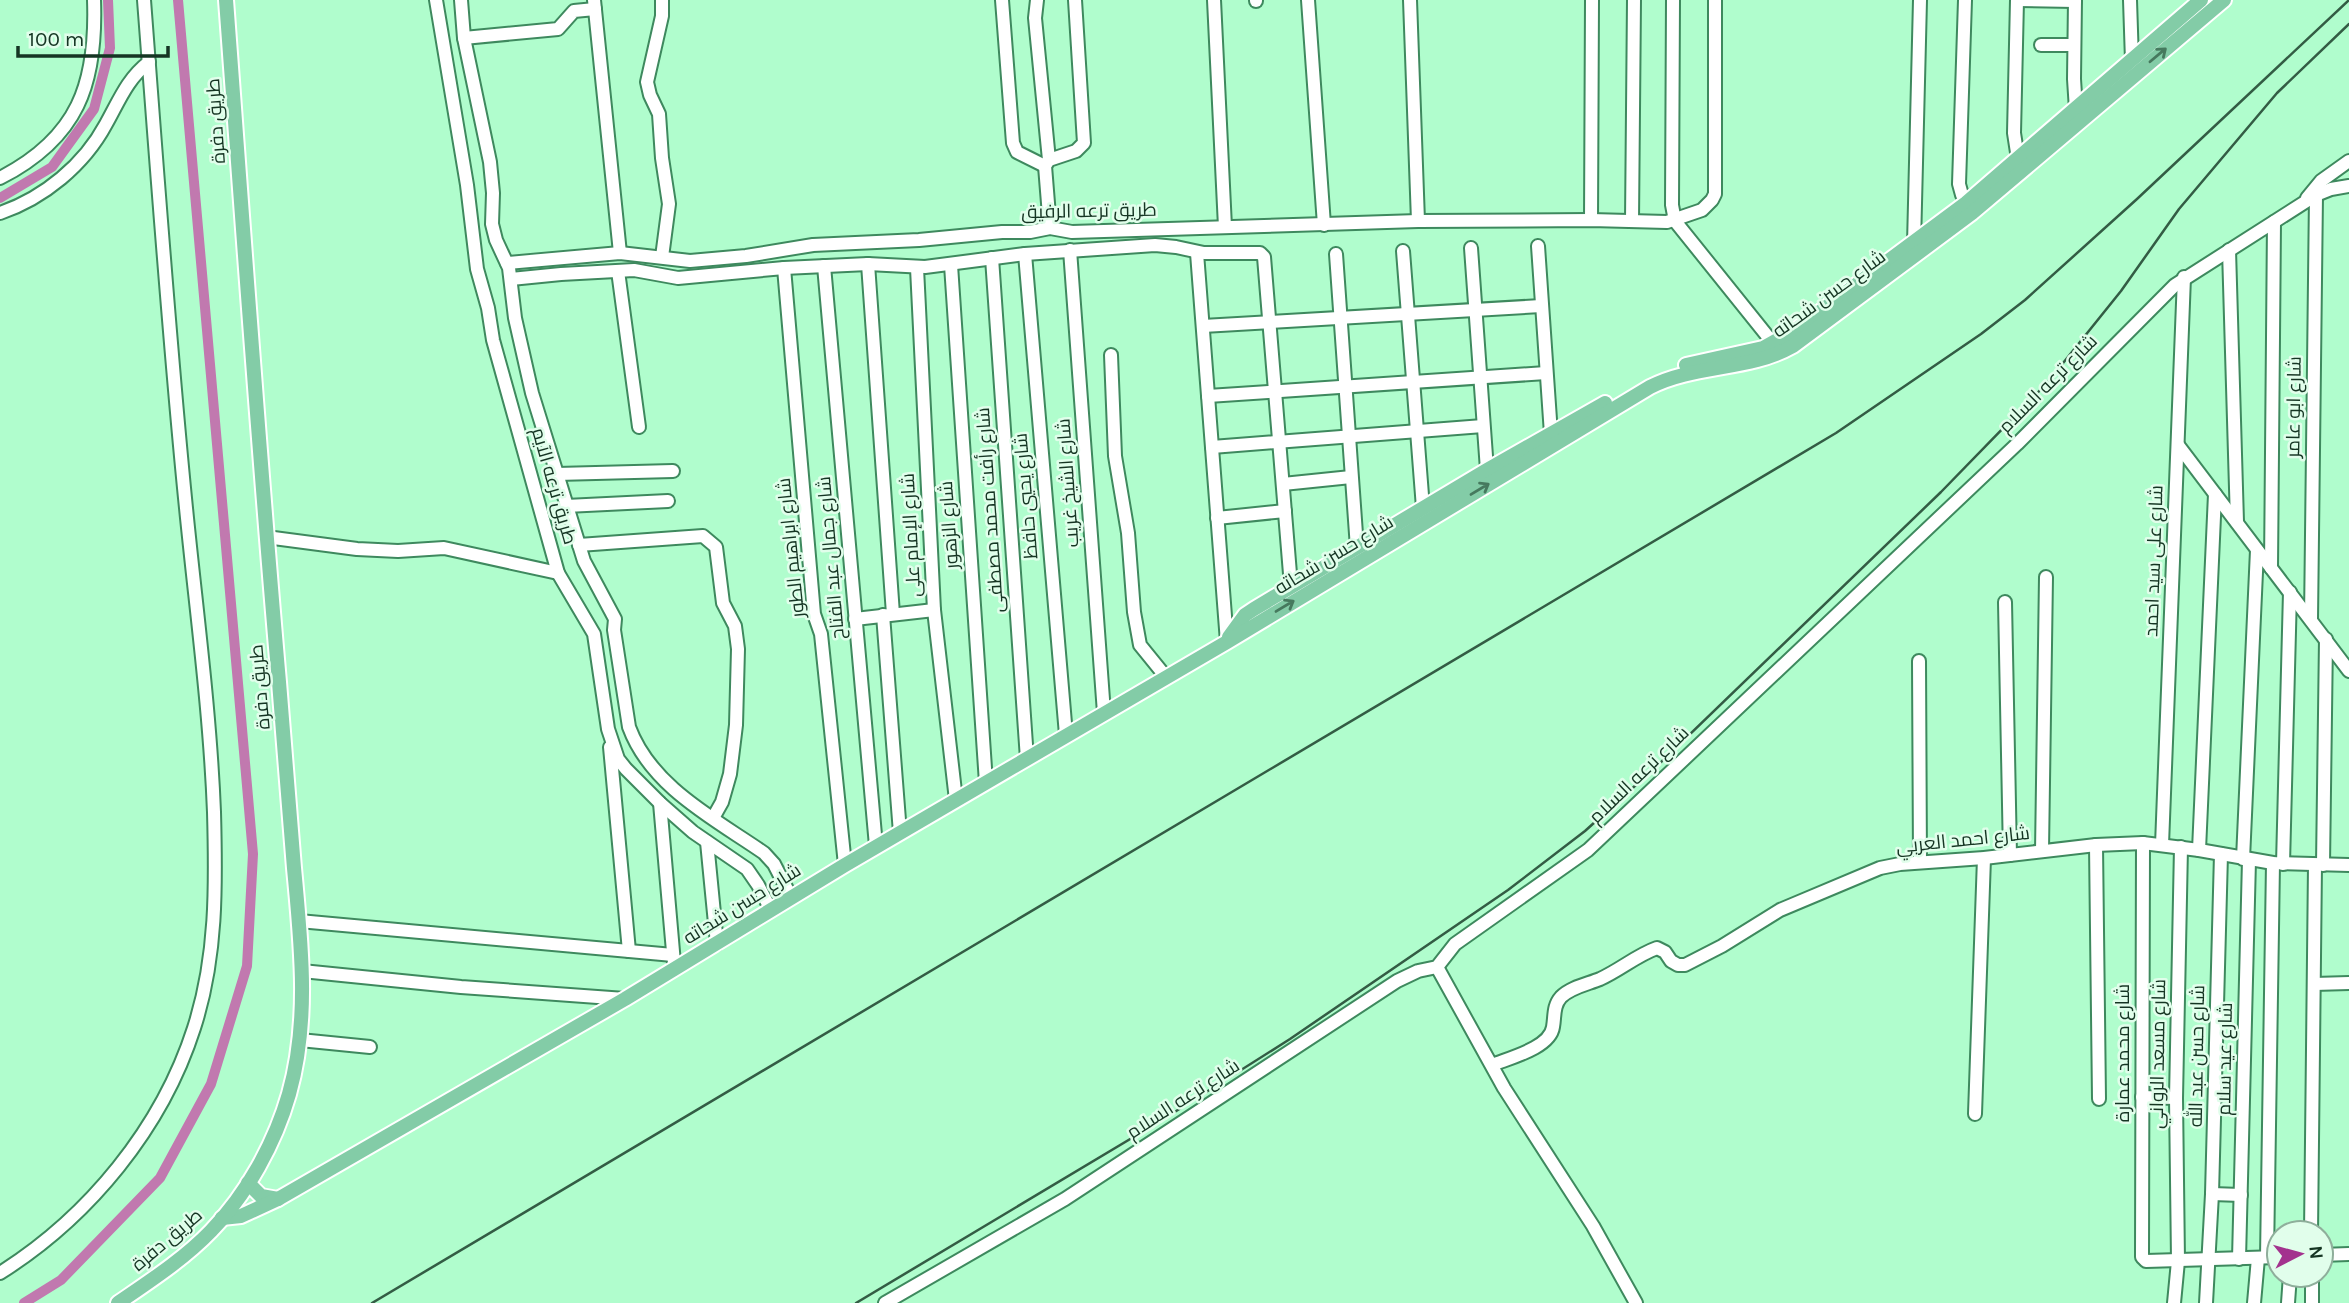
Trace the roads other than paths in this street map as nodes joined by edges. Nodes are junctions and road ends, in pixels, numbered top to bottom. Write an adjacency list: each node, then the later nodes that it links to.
1 (94, 0): 35 (street)
2 (144, 0): 30 (street)
3 (226, 0): 105 (main road, طريق دفرة)
4 (436, 0): 110 (street, طريق ترعه الآيم)
5 (461, 0): 26 (street, طريق ترعه الآيم)
6 (662, 0): 59 (street)
7 (1002, 0): 34 (street)
8 (1037, 0): 34 (street)
9 (1075, 0): 34 (street)
10 (1214, 0): 47 (street)
11 (1308, 0): 46 (street)
12 (1410, 0): 42 (street)
13 (1592, 0): 41 (street)
14 (1634, 0): 43 (street)
15 (1673, 0): 44 (street)
16 (1715, 0): 44 (street)
17 (1920, 0): 49 (street)
18 (1965, 0): 39 (street)
19 (2017, 0): 23 (street); 32 (street)
20 (2130, 0): 29 (street)
21 (2202, 0): 25 (main road, شارع حسن شحاته)
22 (2224, 0): 25 (main road, شارع حسن شحاته)
23 (2075, 1): 28 (street)
24 (594, 5): 26 (street); 55 (street)
25 (2190, 12): 29 (main road, شارع حسن شحاته); 39 (main road, شارع حسن شحاته, one-way to 25)
26 (464, 38): 61 (street, طريق ترعه الآيم)
27 (2042, 45): 28 (street)
28 (2074, 45): 31 (street)
29 (2132, 61): 31 (main road, شارع حسن شحاته)
30 (149, 62): 40 (street); 180 (street)
31 (2076, 110): 32 (main road, شارع حسن شحاته)
32 (2018, 159): 39 (main road, شارع حسن شحاته)
33 (2349, 161): 38 (street)
34 (1047, 163): 48 (street)
35 (0, 178)
36 (2349, 186): 37 (street, شارع ترعه السلام)
37 (2316, 195): 38 (street, شارع ترعه السلام); 118 (street, شارع ابو عامر)
38 (2303, 204): 45 (street, شارع ترعه السلام)
39 (1969, 208): 49 (main road, شارع حسن شحاته); 70 (main road, شارع حسن شحاته)
40 (0, 213)
41 (1591, 220): 42 (street, طريق ترعه الرفيق); 43 (street, طريق ترعه الرفيق)
42 (1418, 221): 46 (street, طريق ترعه الرفيق)
43 (1632, 221): 44 (street, طريق ترعه الرفيق)
44 (1675, 221): 77 (street)
45 (2274, 222): 53 (street, شارع ترعه السلام); 109 (street)
46 (1324, 225): 47 (street, طريق ترعه الرفيق)
47 (1225, 227): 48 (street, طريق ترعه الرفيق)
48 (1050, 228): 59 (street, طريق ترعه الرفيق)
49 (1914, 244): 70 (main road, شارع حسن شحاته)
50 (1538, 246): 71 (street)
51 (1471, 248): 72 (street)
52 (1070, 250): 56 (street, طريق ترعه الرفيق); 57 (street, طريق ترعه الرفيق); 124 (street, شارع الشيخ غريب)
53 (2229, 250): 68 (street, شارع ترعه السلام); 104 (street)
54 (1403, 251): 73 (street)
55 (620, 253): 59 (street, طريق ترعه الرفيق); 61 (street, طريق ترعه الرفيق)
56 (1197, 253): 75 (street, طريق ترعه الرفيق); 76 (street)
57 (1025, 254): 60 (street, طريق ترعه الرفيق); 126 (street, شارع يحيي حافظ)
58 (1336, 254): 74 (street)
59 (662, 257)
60 (992, 258): 63 (street, طريق ترعه الرفيق); 127 (street, شارع رأفت محمد مصطفى)
61 (507, 263): 69 (street, طريق ترعه الآيم)
62 (868, 264): 64 (street, طريق ترعه الرفيق); 66 (street, طريق ترعه الرفيق); 116 (street)
63 (951, 265): 66 (street, طريق ترعه الرفيق); 128 (street, شارع الزهور)
64 (824, 266): 65 (street, طريق ترعه الرفيق); 117 (street, شارع جمال عبد الفتاح)
65 (784, 268): 67 (street, طريق ترعه الرفيق); 146 (street, شارع ابراهيم الطور)
66 (917, 268): 115 (street, شارع الإمام على)
67 (618, 271): 69 (street, طريق ترعه الرفيق); 86 (street)
68 (2185, 277): 91 (street, شارع على سيد احمد); 156 (street, شارع ترعه السلام)
69 (510, 279): 95 (street, طريق ترعه الآيم)
70 (1869, 283): 77 (main road, شارع حسن شحاته)
71 (1541, 306): 72 (street); 79 (street)
72 (1475, 310): 73 (street); 80 (street)
73 (1408, 314): 74 (street); 81 (street)
74 (1340, 318): 75 (street); 82 (street)
75 (1270, 322): 76 (street); 83 (street)
76 (1203, 326): 84 (street)
77 (1777, 348): 88 (main road, شارع حسن شحاته); 120 (main road, شارع حسن شحاته, one-way to 77)
78 (1111, 355): 123 (street)
79 (1546, 373): 80 (street); 88 (street)
80 (1480, 377): 81 (street); 85 (street)
81 (1413, 382): 82 (street); 87 (street)
82 (1345, 387): 83 (street); 89 (street)
83 (1275, 392): 84 (street); 90 (street)
84 (1208, 396): 92 (street)
85 (1483, 426): 87 (street); 93 (street)
86 (639, 427)
87 (1417, 431): 89 (street); 101 (street)
88 (1551, 434): 93 (main road, شارع حسن شحاته)
89 (1348, 436): 90 (street); 96 (street)
90 (1280, 442): 92 (street); 97 (street)
91 (2178, 445): 98 (street); 136 (street, شارع على سيد احمد)
92 (1212, 447): 103 (street)
93 (1487, 470): 101 (main road, شارع حسن شحاته)
94 (673, 471): 95 (street)
95 (557, 474): 100 (street, طريق ترعه الآيم)
96 (1351, 477): 97 (street); 107 (street)
97 (1283, 484): 102 (street)
98 (2215, 494): 104 (street); 139 (street)
99 (668, 501): 100 (street)
100 (566, 506): 106 (street, طريق ترعه الآيم)
101 (1423, 508): 107 (main road, شارع حسن شحاته)
102 (1285, 511): 103 (street); 112 (street)
103 (1217, 518): 120 (street)
104 (2237, 523): 108 (street)
105 (266, 537): 110 (street); 152 (main road, طريق دفرة)
106 (579, 545): 131 (street, طريق ترعه الآيم); 131 (street)
107 (1357, 548): 112 (main road, شارع حسن شحاته)
108 (2257, 550): 109 (street); 144 (street, شارع عيد سلام)
109 (2271, 568): 113 (street)
110 (558, 573): 125 (street, طريق ترعه الآيم)
111 (2046, 577): 140 (street)
112 (1292, 586): 120 (main road, شارع حسن شحاته)
113 (2290, 593): 118 (street); 147 (street)
114 (2005, 602): 142 (street)
115 (934, 610): 116 (street); 129 (street, شارع الإمام على)
116 (888, 615): 117 (street); 132 (street)
117 (855, 618): 137 (street, شارع جمال عبد الفتاح)
118 (2311, 620): 119 (street)
119 (2326, 639): 122 (street); 148 (street)
120 (1227, 642): 123 (main road, شارع حسن شحاته)
121 (1919, 661): 145 (street)
122 (2349, 671)
123 (1167, 677): 124 (main road, شارع حسن شحاته)
124 (1104, 713): 126 (main road, شارع حسن شحاته)
125 (608, 729): 130 (street, طريق ترعه الآيم); 154 (street)
126 (1066, 735): 127 (main road, شارع حسن شحاته)
127 (1027, 759): 128 (main road, شارع حسن شحاته)
128 (986, 783): 129 (main road, شارع حسن شحاته)
129 (956, 800): 132 (main road, شارع حسن شحاته)
130 (660, 803): 133 (street, طريق ترعه الآيم); 155 (street)
131 (713, 818): 150 (street, طريق ترعه الآيم)
132 (900, 833): 137 (main road, شارع حسن شحاته)
133 (707, 842): 151 (street, طريق ترعه الآيم); 153 (street)
134 (2143, 843): 135 (street, شارع احمد العربي); 136 (street, شارع احمد العربي); 164 (street, شارع محمد عمارة)
135 (2096, 845): 140 (street, شارع احمد العربي); 166 (street)
136 (2162, 845): 138 (street, شارع احمد العربي)
137 (876, 846): 146 (main road, شارع حسن شحاته)
138 (2181, 847): 139 (street, شارع احمد العربي); 165 (street, شارع مسعد الرواني)
139 (2199, 850): 141 (street, شارع احمد العربي)
140 (2042, 851): 142 (street, شارع احمد العربي)
141 (2221, 854): 144 (street, شارع احمد العربي); 169 (street, شارع حسن عبد الله)
142 (2010, 855): 143 (street, شارع احمد العربي)
143 (1984, 859): 145 (street, شارع احمد العربي); 167 (street)
144 (2246, 860): 147 (street, شارع احمد العربي); 170 (street, شارع عيد سلام)
145 (1920, 862): 163 (street, شارع احمد العربي)
146 (845, 864): 150 (main road, شارع حسن شحاته)
147 (2278, 864): 148 (street, شارع احمد العربي); 173 (street)
148 (2319, 865): 149 (street, شارع احمد العربي); 159 (street)
149 (2349, 865)
150 (791, 897): 151 (main road, شارع حسن شحاته)
151 (771, 910): 153 (main road, شارع حسن شحاته)
152 (299, 921): 154 (street); 157 (main road, طريق دفرة)
153 (717, 944): 155 (main road, شارع حسن شحاته)
154 (629, 951): 155 (street)
155 (674, 962): 160 (main road, شارع حسن شحاته)
156 (1437, 967): 163 (street); 182 (street, شارع ترعه السلام)
157 (302, 971): 160 (street); 161 (main road, طريق دفرة)
158 (2349, 983): 159 (street)
159 (2314, 984): 174 (street)
160 (625, 999): 171 (main road, شارع حسن شحاته)
161 (300, 1040): 162 (street); 168 (main road, طريق دفرة)
162 (370, 1047)
163 (1492, 1065): 183 (street)
164 (2142, 1097): 165 (street); 178 (street, شارع محمد عمارة)
165 (2176, 1098): 178 (street, شارع مسعد الرواني)
166 (2099, 1099)
167 (1975, 1114)
168 (248, 1183): 171 (main road); 172 (main road, طريق دفرة)
169 (2212, 1194): 170 (street); 177 (street, شارع حسن عبد الله)
170 (2241, 1195): 176 (street, شارع عيد سلام)
171 (278, 1199): 172 (main road, شارع حسن شحاته)
172 (222, 1218): 181 (main road, طريق دفرة)
173 (2269, 1219)
174 (2311, 1219)
175 (2265, 1257): 176 (street)
176 (2239, 1259): 177 (street)
177 (2209, 1260): 178 (street); 185 (street, شارع حسن عبد الله)
178 (2178, 1261): 184 (street, شارع مسعد الرواني)
179 (2265, 1267): 186 (street)
180 (0, 1273)
181 (118, 1303)
182 (885, 1303)
183 (1636, 1303)
184 (2174, 1303)
185 (2206, 1303)
186 (2254, 1303)

